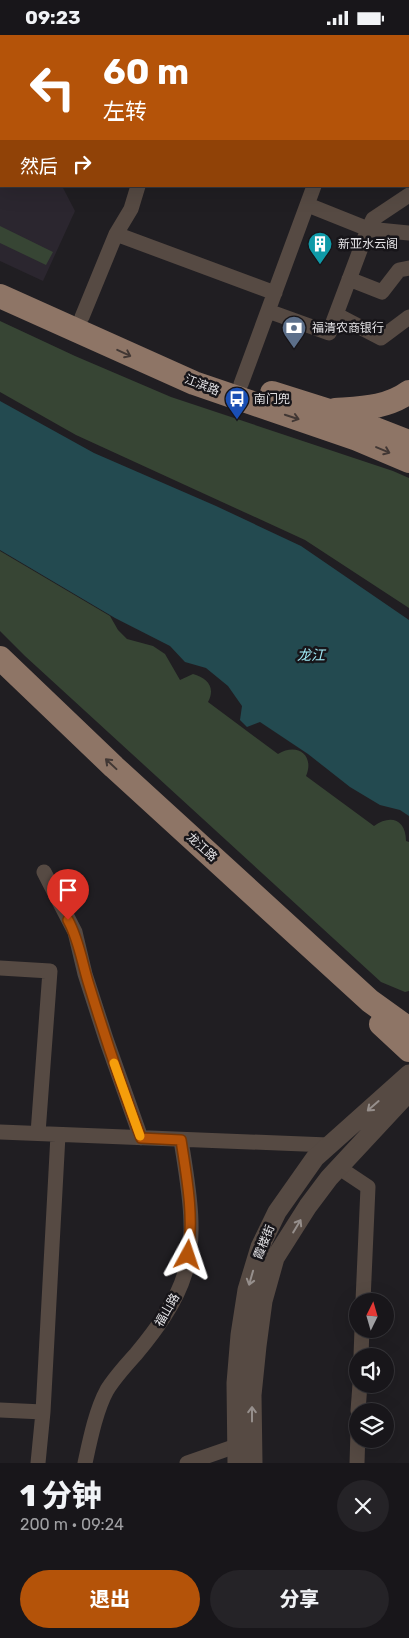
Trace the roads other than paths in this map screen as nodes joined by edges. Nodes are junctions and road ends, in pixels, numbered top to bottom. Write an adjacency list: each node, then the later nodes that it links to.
1 (138, 187): 7 (street)
2 (314, 187): 4 (street)
3 (409, 195): 5 (street)
4 (308, 205): 5 (street); 11 (street)
5 (368, 229): 6 (street); 10 (street)
6 (409, 233)
7 (116, 234): 11 (street); 15 (street)
8 (409, 269): 10 (street)
9 (0, 279): 15 (main road, 江滨路)
10 (349, 279): 14 (street)
11 (275, 293): 13 (street)
12 (0, 296): 21 (main road, 江滨路, one-way to 21)
13 (268, 311): 14 (street); 17 (street)
14 (337, 315): 16 (street)
15 (82, 317): 17 (main road, 江滨路)
16 (409, 317)
17 (241, 384): 19 (main road, 江滨路)
18 (409, 392): 19 (main road)
19 (329, 411): 20 (main road, 江滨路)
20 (409, 442)
21 (409, 461)
22 (0, 658): 26 (main road, 龙江路, one-way to 22)
23 (0, 679): 29 (main road, 龙江路)
24 (44, 872): 35 (street)
25 (0, 968): 33 (street)
26 (370, 1001): 27 (street); 28 (main road, 龙江路)
27 (409, 1013)
28 (409, 1029)
29 (409, 1050)
30 (409, 1074): 37 (street, 霞楼街, one-way to 37)
31 (409, 1092): 38 (street, 霞楼街)
32 (0, 1132): 33 (street)
33 (38, 1133): 34 (street)
34 (58, 1135): 35 (street); 41 (street)
35 (141, 1138): 36 (street)
36 (181, 1140): 37 (street); 45 (street, 福山路)
37 (328, 1145): 43 (street, 霞楼街, one-way to 43)
38 (338, 1167): 39 (street); 47 (street, 霞楼街, one-way to 38)
39 (363, 1293)
40 (0, 1410): 41 (street)
41 (43, 1412): 44 (street)
42 (357, 1448): 48 (street)
43 (236, 1455): 46 (street)
44 (38, 1463)
45 (84, 1463)
46 (187, 1463)
47 (252, 1463)
48 (357, 1463)

